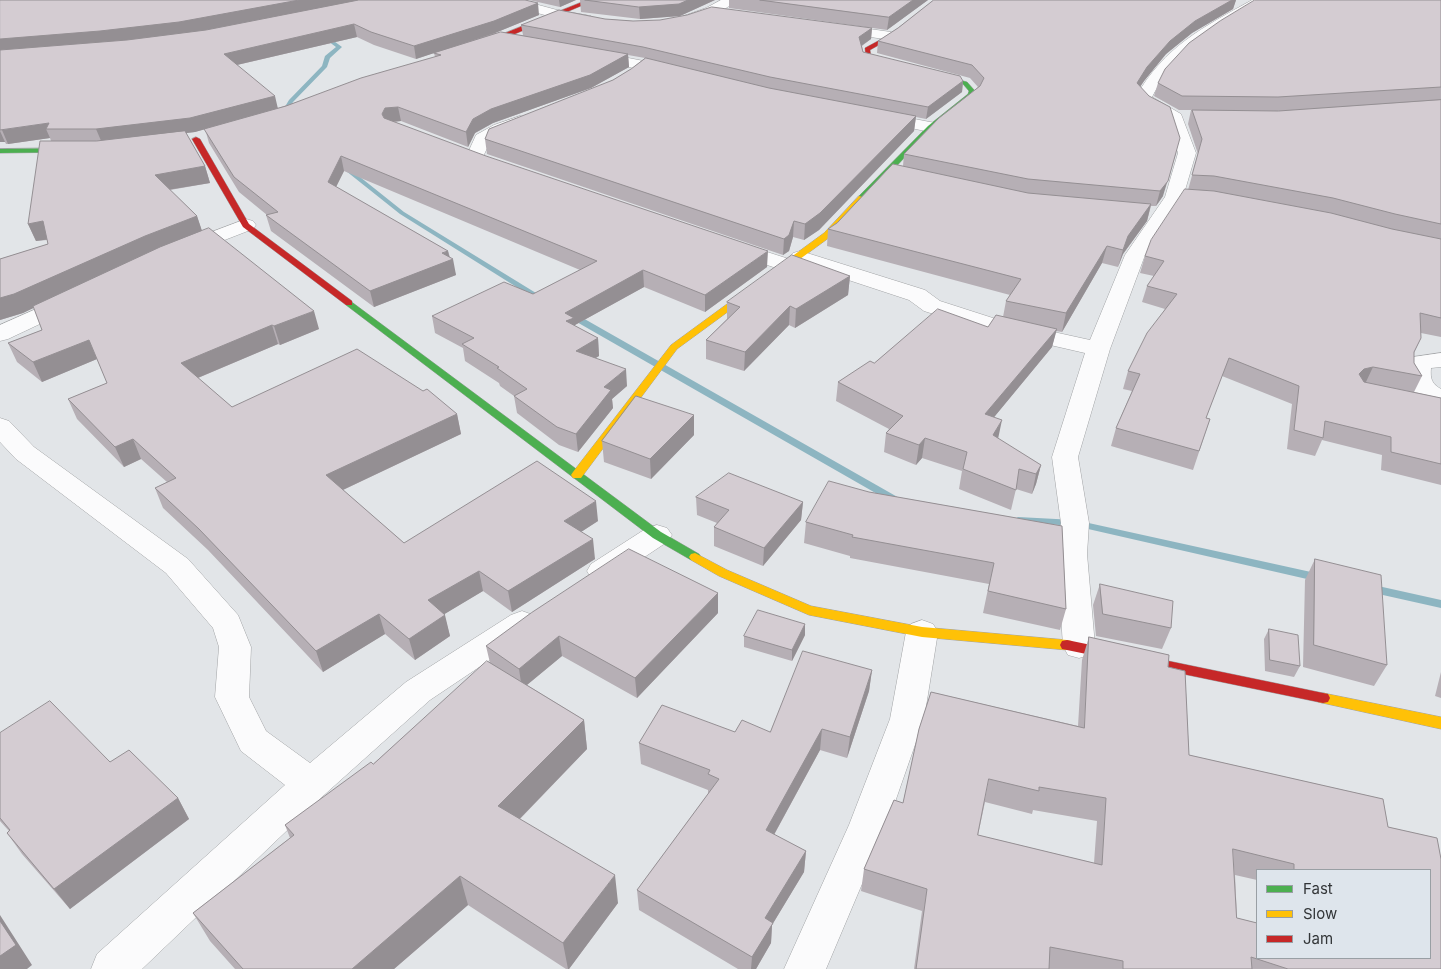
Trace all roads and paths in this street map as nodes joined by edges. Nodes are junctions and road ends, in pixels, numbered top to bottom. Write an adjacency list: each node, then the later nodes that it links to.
1 (505, 0): 7 (street)
2 (592, 0): 7 (street)
3 (939, 0): 11 (street)
4 (1234, 3): 5 (street)
5 (1257, 3): 34 (street)
6 (730, 7): 9 (street)
7 (556, 14): 8 (street); 12 (street)
8 (600, 21)
9 (672, 23)
10 (825, 27): 11 (street)
11 (891, 36): 21 (street)
12 (501, 38): 13 (street); 14 (street)
13 (529, 43)
14 (465, 50)
15 (576, 52): 16 (street)
16 (643, 64): 17 (street); 18 (street)
17 (691, 76)
18 (624, 78)
19 (864, 114): 21 (street)
20 (535, 118): 24 (street)
21 (930, 127): 26 (street)
22 (195, 138): 28 (street)
23 (84, 150): 25 (street)
24 (458, 150)
25 (0, 151)
26 (888, 174): 27 (street); 31 (street)
27 (908, 178)
28 (246, 225): 30 (street); 40 (street)
29 (720, 243): 31 (street)
30 (167, 256)
31 (793, 261): 34 (street); 40 (street)
32 (88, 292): 33 (street)
33 (0, 334)
34 (1098, 349): 43 (street)
35 (1441, 360): 37 (street)
36 (1403, 400): 38 (street)
37 (1441, 400)
38 (1441, 408)
39 (0, 426): 45 (street)
40 (576, 475): 41 (street)
41 (657, 534): 42 (street); 45 (street)
42 (922, 632): 43 (street); 47 (street)
43 (1079, 646): 44 (street)
44 (1441, 723)
45 (312, 784): 46 (street)
46 (112, 969)
47 (805, 969)

